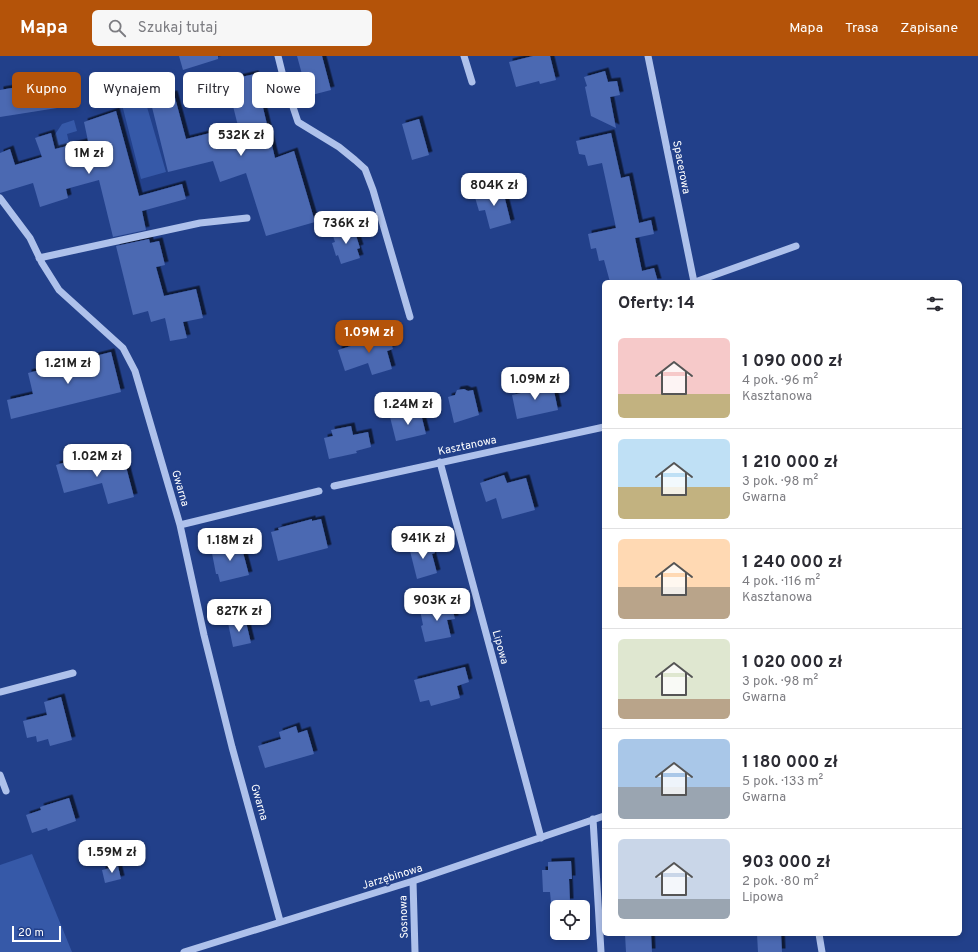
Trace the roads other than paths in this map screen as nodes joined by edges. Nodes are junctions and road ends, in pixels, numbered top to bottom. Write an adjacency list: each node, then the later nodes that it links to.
1 (278, 56): 11 (street)
2 (464, 56): 4 (street)
3 (648, 56): 9 (street, Spacerowa)
4 (472, 82)
5 (0, 198): 8 (street, Gwarna)
6 (248, 218): 8 (street)
7 (796, 246): 10 (street)
8 (39, 258): 16 (street, Gwarna)
9 (694, 280)
10 (700, 280)
11 (410, 317)
12 (602, 427): 13 (street, Kasztanowa)
13 (440, 462): 14 (street, Kasztanowa); 23 (street, Lipowa)
14 (334, 486)
15 (319, 491): 16 (street)
16 (180, 525): 25 (street, Gwarna)
17 (73, 673): 18 (street)
18 (0, 692)
19 (0, 775): 20 (street)
20 (6, 791)
21 (602, 817): 22 (street, Jarzębinowa)
22 (593, 819): 23 (street, Jarzębinowa); 29 (street)
23 (540, 838): 24 (street, Jarzębinowa)
24 (413, 881): 25 (street, Jarzębinowa); 28 (street, Sosnowa)
25 (280, 921): 27 (street, Jarzębinowa)
26 (819, 936): 30 (street)
27 (184, 952)
28 (415, 952)
29 (601, 952)
30 (822, 952)

